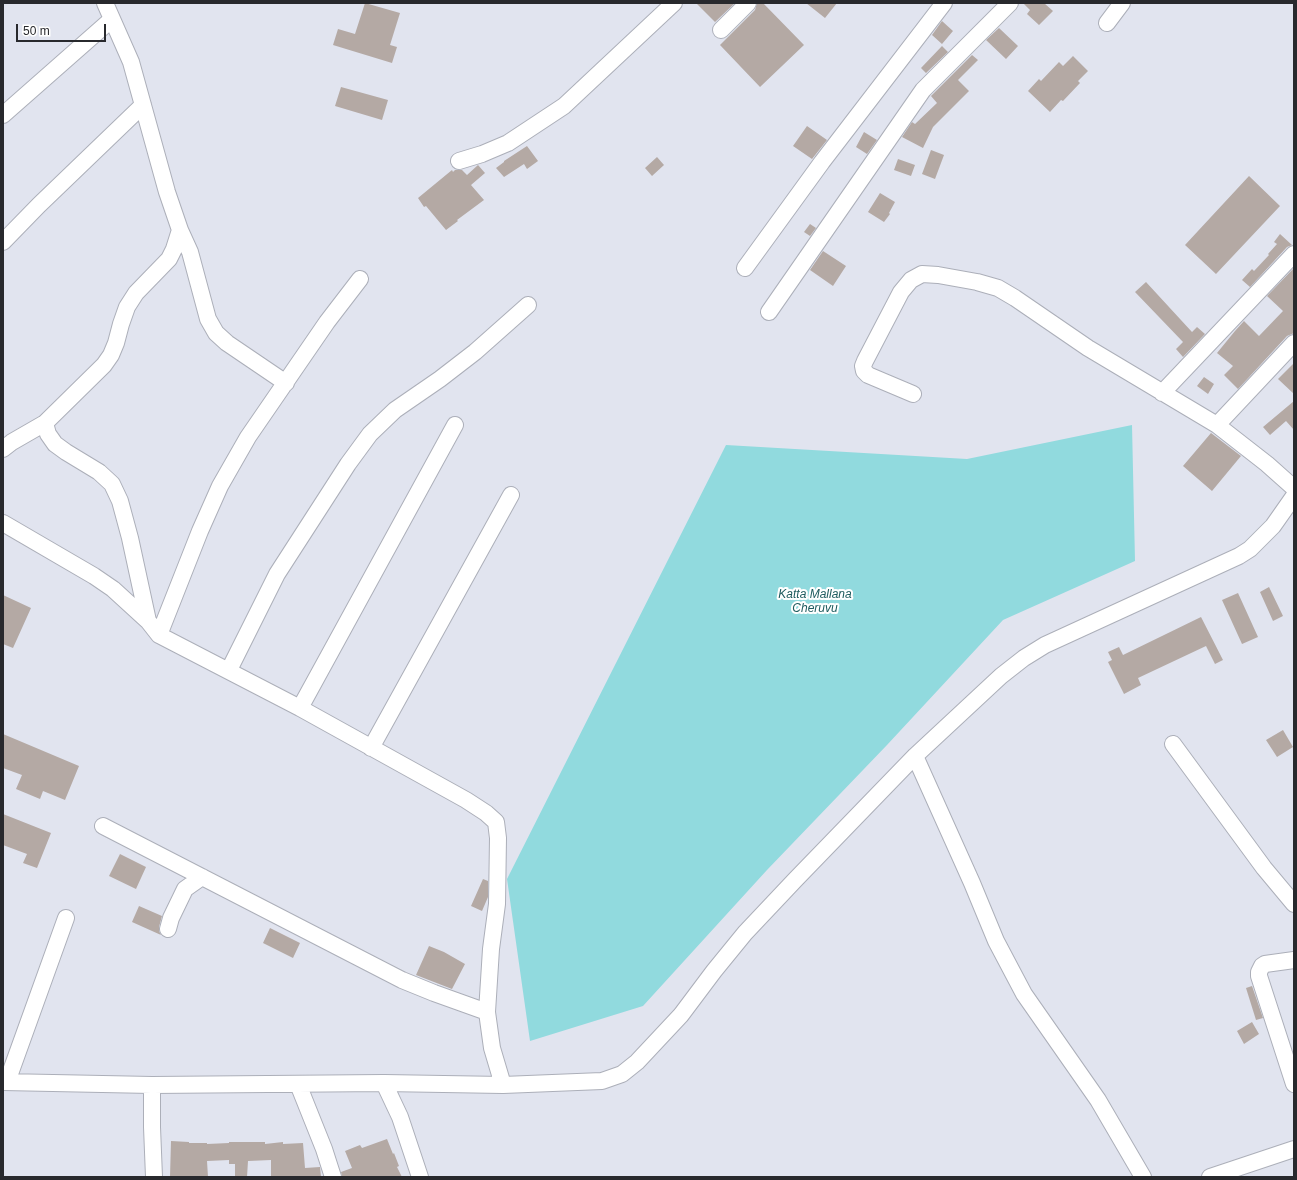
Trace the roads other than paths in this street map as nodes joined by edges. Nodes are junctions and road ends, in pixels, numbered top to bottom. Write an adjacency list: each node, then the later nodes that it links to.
1 (105, 3): 7 (street)
2 (674, 3): 12 (street)
3 (748, 3): 9 (street)
4 (944, 3): 16 (street)
5 (1010, 3): 19 (street)
6 (1122, 3): 8 (street)
7 (112, 19): 10 (street); 11 (street)
8 (1107, 23)
9 (722, 30)
10 (144, 104): 13 (street); 14 (street)
11 (3, 116)
12 (459, 161)
13 (180, 230): 21 (street); 24 (street)
14 (3, 242)
15 (1294, 254): 22 (street)
16 (745, 268)
17 (360, 279): 21 (street)
18 (528, 305): 34 (street)
19 (769, 312)
20 (1294, 343): 26 (street)
21 (286, 383): 33 (street)
22 (1162, 393): 23 (street); 26 (street)
23 (913, 394)
24 (45, 423): 27 (street); 32 (street)
25 (455, 425): 35 (street)
26 (1217, 425): 28 (street)
27 (3, 449)
28 (1294, 488)
29 (510, 495): 37 (street)
30 (1292, 508): 38 (street)
31 (3, 524): 32 (street)
32 (148, 621): 33 (street)
33 (159, 635): 34 (street)
34 (229, 670): 35 (street)
35 (300, 708): 37 (street)
36 (1173, 744): 41 (street)
37 (371, 748): 45 (street)
38 (915, 756): 51 (street); 56 (street)
39 (103, 826): 40 (street)
40 (202, 877): 43 (street); 45 (street)
41 (1294, 904)
42 (66, 918): 46 (street)
43 (168, 929)
44 (1294, 960): 49 (street)
45 (487, 1012): 51 (street)
46 (5, 1082): 50 (street)
47 (384, 1082): 48 (street); 51 (street); 55 (street)
48 (298, 1084): 50 (street); 54 (street)
49 (1294, 1084)
50 (152, 1085): 53 (street)
51 (503, 1085)
52 (1294, 1149): 57 (street)
53 (154, 1177)
54 (333, 1177)
55 (420, 1177)
56 (1143, 1177)
57 (1210, 1177)

